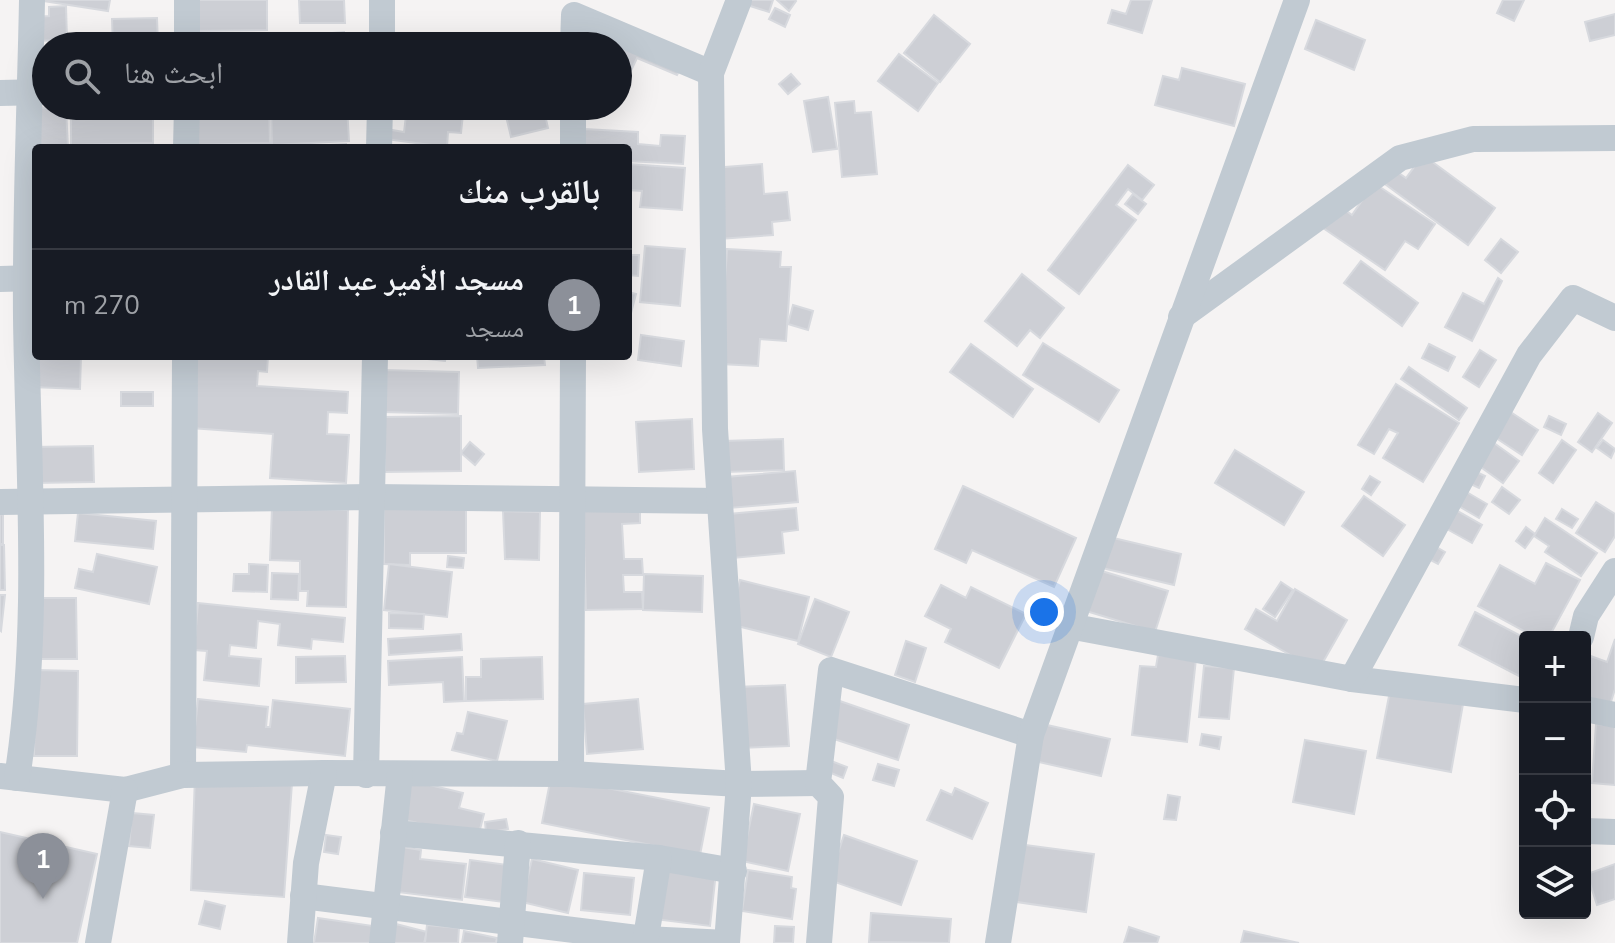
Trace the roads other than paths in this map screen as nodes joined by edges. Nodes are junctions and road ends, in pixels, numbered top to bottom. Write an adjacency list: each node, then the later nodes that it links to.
1 (32, 0): 6 (street)
2 (187, 0): 7 (street)
3 (382, 0): 8 (street)
4 (739, 0): 12 (street)
5 (1297, 0): 27 (street)
6 (34, 32)
7 (187, 32)
8 (382, 32)
9 (573, 32): 10 (street)
10 (614, 32)
11 (632, 40): 12 (street)
12 (711, 73): 35 (street)
13 (32, 92): 14 (street)
14 (0, 93)
15 (37, 120): 20 (street)
16 (187, 120): 21 (street)
17 (380, 120): 22 (street)
18 (573, 120): 23 (street)
19 (1615, 138): 27 (street)
20 (36, 144)
21 (186, 144)
22 (379, 144)
23 (573, 144)
24 (32, 251): 25 (street)
25 (31, 278): 26 (street); 37 (street)
26 (0, 279)
27 (1181, 317): 39 (street)
28 (1615, 318): 41 (street)
29 (185, 360): 34 (street)
30 (375, 360): 32 (street)
31 (573, 360): 33 (street)
32 (373, 497): 33 (street); 34 (street); 50 (street)
33 (572, 498): 35 (street); 48 (street)
34 (184, 500): 37 (street); 49 (street)
35 (720, 501): 53 (street)
36 (0, 502): 37 (street)
37 (30, 502): 51 (street)
38 (1615, 571): 40 (street)
39 (1069, 626): 41 (street); 45 (street)
40 (1582, 631)
41 (1352, 679): 42 (street)
42 (1519, 699)
43 (1591, 710): 44 (street)
44 (1615, 715)
45 (1031, 735): 52 (street); 69 (street)
46 (324, 773): 49 (street); 50 (street); 61 (street)
47 (400, 774): 48 (street); 50 (street); 57 (street)
48 (571, 774): 53 (street)
49 (183, 775): 54 (street)
50 (366, 775)
51 (8, 777): 54 (street)
52 (818, 783): 53 (street); 68 (street)
53 (739, 784): 60 (street)
54 (125, 790): 65 (street)
55 (1591, 831): 56 (street)
56 (1615, 832)
57 (393, 833): 58 (street); 62 (street)
58 (518, 843): 59 (street); 63 (street)
59 (659, 858): 60 (street); 64 (street)
60 (734, 871): 64 (street)
61 (303, 896): 62 (street); 66 (street)
62 (386, 907): 63 (street); 67 (street)
63 (510, 932): 64 (street)
64 (645, 941)
65 (98, 943)
66 (300, 943)
67 (382, 943)
68 (819, 943)
69 (998, 943)

